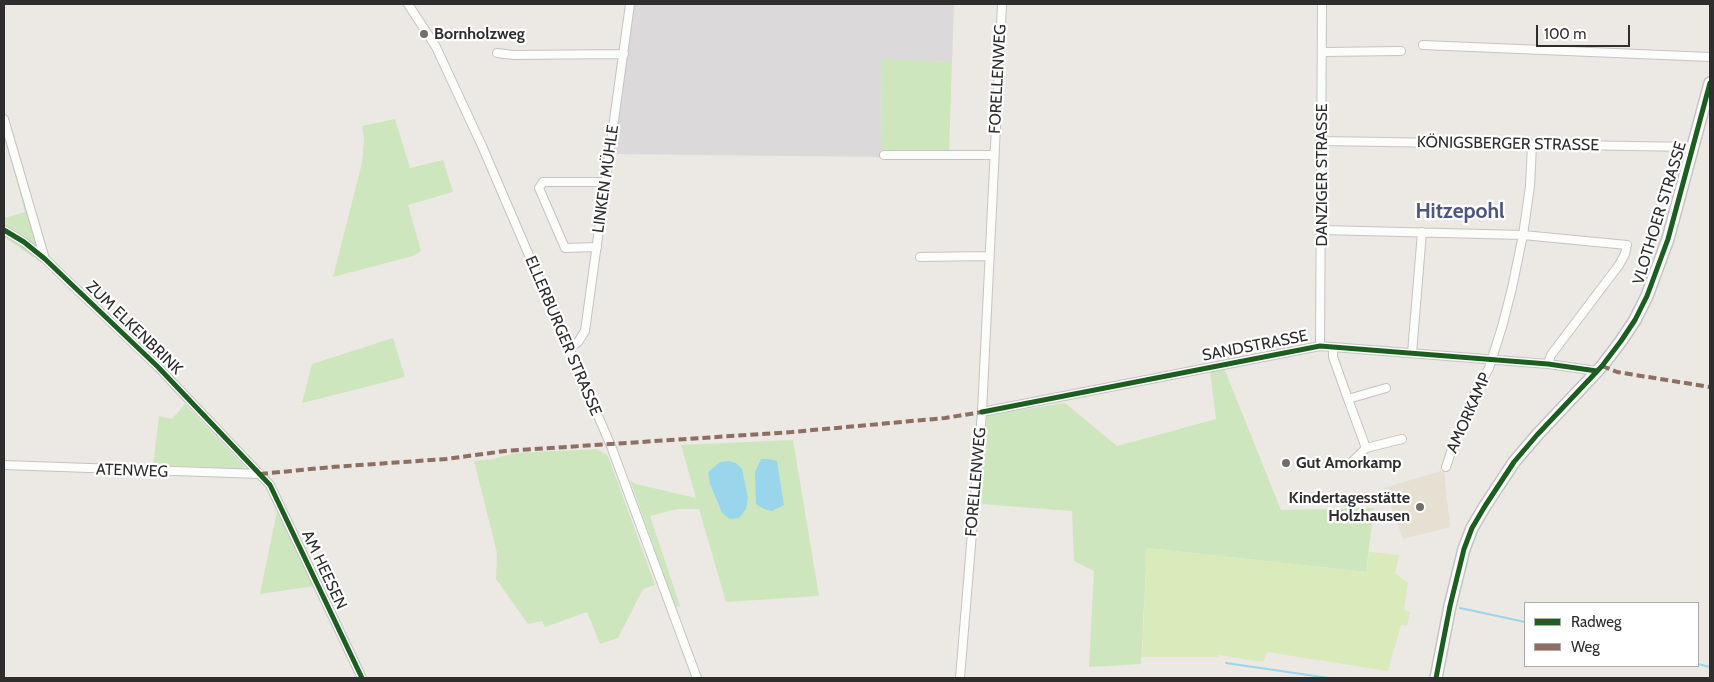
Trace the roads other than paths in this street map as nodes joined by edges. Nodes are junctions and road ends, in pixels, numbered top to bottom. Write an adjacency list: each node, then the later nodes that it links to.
1 (408, 4): 31 (street, ELLERBURGER STRASSE)
2 (630, 4): 9 (street, LINKEN MÜHLE)
3 (1002, 4): 17 (street, FORELLENWEG)
4 (1322, 4): 7 (street, DANZIGER STRASSE)
5 (1423, 45): 10 (street)
6 (1401, 51): 7 (street)
7 (1322, 52): 13 (street, DANZIGER STRASSE)
8 (497, 53): 9 (street)
9 (624, 54): 18 (street, LINKEN MÜHLE)
10 (1710, 57)
11 (1710, 83): 15 (street, VLOTHOER STRASSE)
12 (4, 119): 22 (street)
13 (1322, 141): 14 (street, KÖNIGSBERGER STRASSE); 20 (street, DANZIGER STRASSE)
14 (1532, 144): 15 (street, KÖNIGSBERGER STRASSE); 23 (street, AMORKAMP)
15 (1694, 147): 35 (street, VLOTHOER STRASSE)
16 (884, 155): 17 (street, FORELLENWEG)
17 (994, 155): 26 (street, FORELLENWEG)
18 (605, 182): 25 (street, LINKEN MÜHLE); 25 (street)
19 (4, 230): 24 (street, ZUM ELKENBRINK)
20 (1322, 230): 21 (street); 29 (street, DANZIGER STRASSE)
21 (1422, 232): 23 (street); 32 (street)
22 (36, 234): 24 (street); 28 (street)
23 (1523, 235): 33 (street, AMORKAMP); 34 (street)
24 (24, 242): 28 (street, ZUM ELKENBRINK)
25 (597, 247): 31 (street, LINKEN MÜHLE)
26 (988, 256): 27 (street); 38 (street, FORELLENWEG)
27 (920, 257)
28 (44, 259): 44 (street, ZUM ELKENBRINK)
29 (1320, 346): 30 (street, SANDSTRASSE); 38 (street, SANDSTRASSE)
30 (1333, 347): 32 (street, SANDSTRASSE); 37 (street)
31 (569, 348): 46 (street, ELLERBURGER STRASSE)
32 (1412, 353): 33 (street, SANDSTRASSE)
33 (1492, 359): 34 (street, SANDSTRASSE); 43 (street, AMORKAMP)
34 (1548, 364): 35 (street, SANDSTRASSE)
35 (1597, 371): 48 (street, VLOTHOER STRASSE)
36 (1386, 388): 37 (street)
37 (1348, 399): 40 (street)
38 (982, 412): 47 (street, FORELLENWEG)
39 (1402, 439): 40 (street)
40 (1366, 448): 41 (street)
41 (1352, 462)
42 (4, 466): 44 (street, ATENWEG)
43 (1446, 467)
44 (260, 474): 45 (street, AM HEESEN)
45 (362, 678)
46 (697, 678)
47 (960, 678)
48 (1436, 678)

